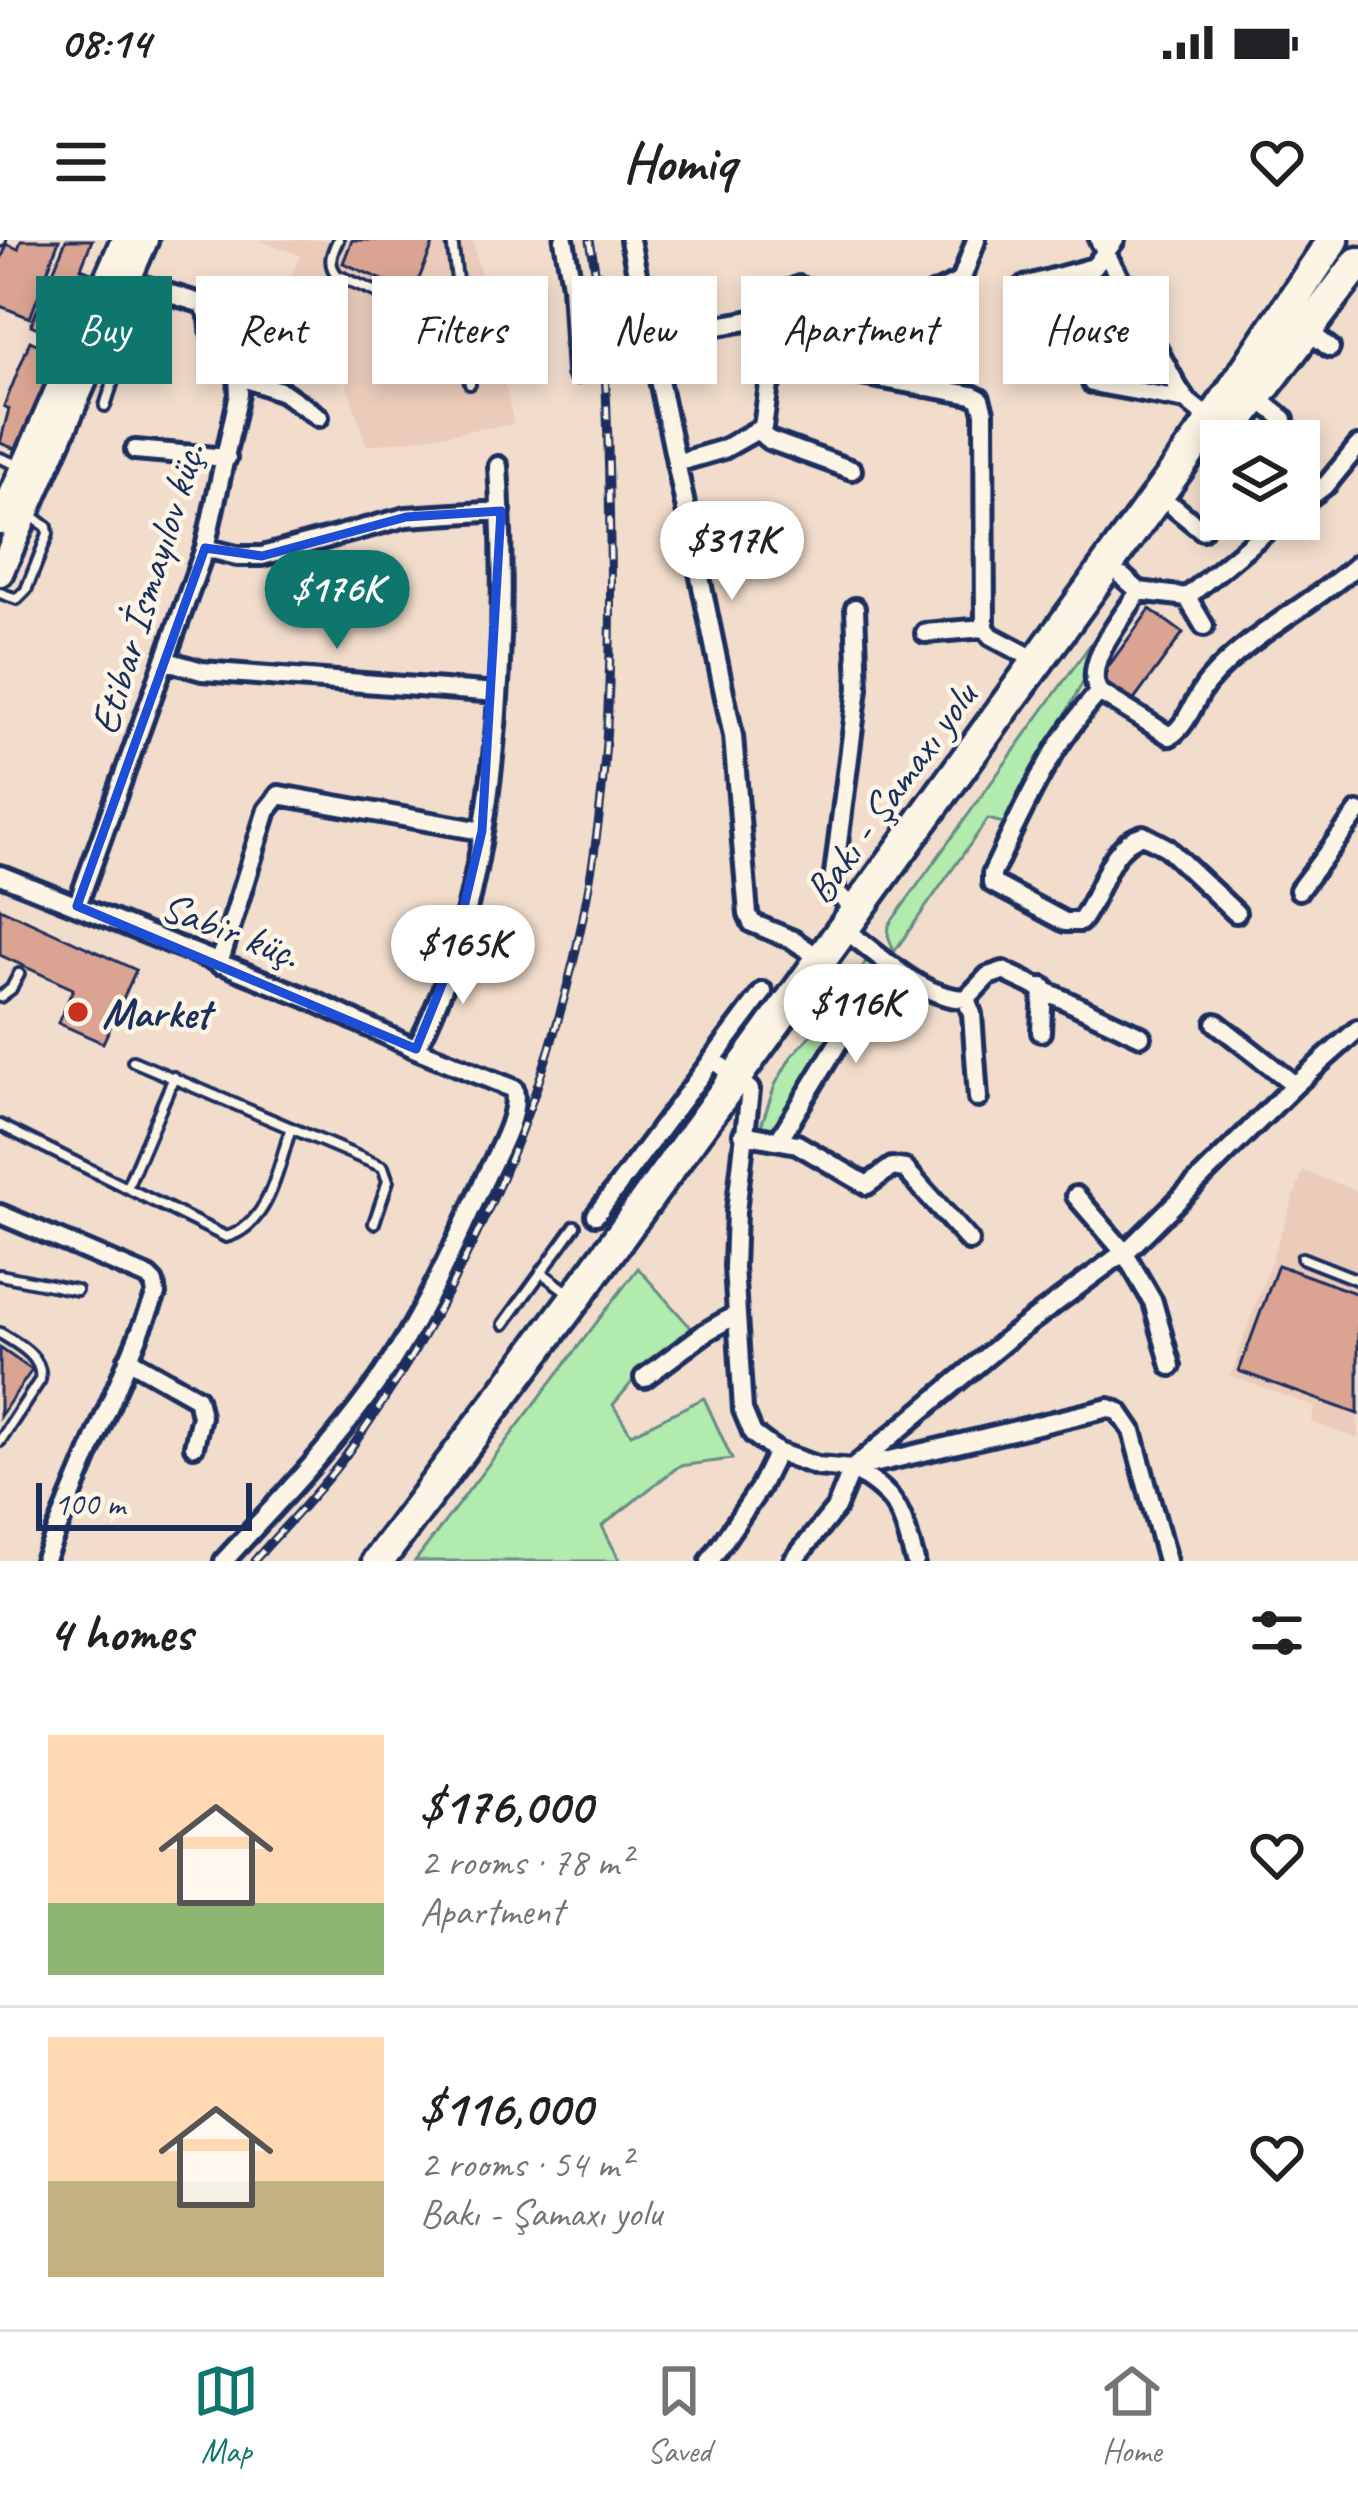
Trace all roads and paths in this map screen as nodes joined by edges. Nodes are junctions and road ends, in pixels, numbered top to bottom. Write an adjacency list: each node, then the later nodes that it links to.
1 (124, 240): 42 (main road)
2 (145, 240): 12 (main road)
3 (338, 240): 17 (lane)
4 (452, 240): 13 (lane)
5 (564, 240): 16 (street)
6 (630, 240): 14 (street)
7 (976, 240): 24 (street)
8 (1333, 240): 31 (highway, Bakı - Şamaxı yolu)
9 (1353, 240): 32 (highway, Bakı - Şamaxı yolu)
10 (1108, 244): 15 (street); 26 (street)
11 (1358, 263): 25 (highway, Bakı - Şamaxı yolu)
12 (130, 276)
13 (457, 276)
14 (637, 276)
15 (1068, 276)
16 (572, 285)
17 (372, 290)
18 (94, 384): 48 (main road)
19 (106, 384): 27 (lane)
20 (238, 384): 38 (street, Etibar İsmayılov küç.)
21 (261, 384): 28 (street)
22 (659, 384): 40 (street)
23 (1098, 384): 26 (street)
24 (926, 387): 34 (street); 60 (street)
25 (1256, 397): 29 (street); 33 (highway, Bakı - Şamaxı yolu)
26 (1186, 400): 30 (street)
27 (105, 406)
28 (319, 417)
29 (1284, 419)
30 (1202, 420)
31 (1230, 420)
32 (1232, 420)
33 (1236, 420)
34 (758, 431): 40 (street); 44 (street)
35 (1358, 446): 45 (street)
36 (135, 450): 38 (street)
37 (0, 458): 42 (lane)
38 (227, 458): 52 (street, Etibar İsmayılov küç.)
39 (1200, 463): 62 (highway, Bakı - Şamaxı yolu)
40 (676, 464): 73 (street)
41 (497, 466): 47 (street)
42 (25, 467): 49 (main road)
43 (1200, 468): 46 (highway, Bakı - Şamaxı yolu)
44 (852, 470)
45 (1320, 489)
46 (1174, 507): 50 (street); 55 (highway, Bakı - Şamaxı yolu)
47 (501, 511): 52 (street); 65 (street)
48 (27, 513): 54 (main road); 56 (lane)
49 (0, 523)
50 (1200, 528)
51 (1256, 540): 57 (street)
52 (205, 548): 63 (street, Etibar İsmayılov küç.)
53 (1358, 564): 64 (street)
54 (0, 573)
55 (1131, 584): 57 (street); 64 (street); 72 (highway, Bakı - Şamaxı yolu)
56 (0, 593)
57 (1187, 597): 59 (street)
58 (856, 608): 72 (street)
59 (1204, 626)
60 (985, 628): 61 (street); 62 (street)
61 (925, 633)
62 (1036, 660): 72 (highway, Bakı - Şamaxı yolu)
63 (166, 661): 65 (street); 70 (street, Etibar İsmayılov küç.)
64 (1099, 692): 71 (street)
65 (498, 693): 67 (street)
66 (1358, 812): 69 (street)
67 (482, 832): 74 (street); 85 (street)
68 (0, 875): 70 (street, Sabir küç.)
69 (1299, 890)
70 (76, 906): 74 (street, Sabir küç.)
71 (1236, 914)
72 (857, 925): 73 (highway, Bakı - Şamaxı yolu); 75 (street); 87 (highway, Bakı - Şamaxı yolu)
73 (821, 958): 87 (highway, Bakı - Şamaxı yolu)
74 (219, 964): 85 (street, Sabir küç.)
75 (894, 967): 80 (street); 94 (street)
76 (20, 974): 79 (lane)
77 (1043, 987): 80 (street); 83 (street); 84 (street)
78 (763, 992): 87 (street)
79 (0, 997)
80 (966, 999): 90 (street)
81 (1216, 1023): 89 (street)
82 (1358, 1029): 89 (street)
83 (1041, 1032)
84 (1141, 1036)
85 (416, 1049): 120 (street, Sabir küç.)
86 (133, 1061): 88 (lane)
87 (733, 1074): 93 (street); 98 (street); 108 (highway, Bakı - Şamaxı yolu); 122 (highway, Bakı - Şamaxı yolu)
88 (174, 1077): 92 (lane); 95 (lane)
89 (1295, 1084): 102 (street)
90 (978, 1098)
91 (0, 1125): 95 (lane)
92 (291, 1128): 95 (lane); 99 (lane)
93 (743, 1134): 94 (street); 109 (street)
94 (780, 1138): 101 (street)
95 (127, 1187)
96 (1076, 1196): 102 (street)
97 (0, 1214): 112 (street)
98 (596, 1215)
99 (374, 1223)
100 (575, 1226): 104 (lane)
101 (969, 1241)
102 (1124, 1252): 113 (street); 118 (street)
103 (1302, 1258): 106 (lane)
104 (542, 1272): 108 (lane); 110 (lane)
105 (0, 1275): 107 (lane)
106 (1358, 1280)
107 (76, 1290)
108 (575, 1297): 121 (highway, Bakı - Şamaxı yolu)
109 (737, 1314): 114 (street); 117 (street)
110 (504, 1324)
111 (0, 1333): 115 (lane)
112 (128, 1359): 116 (street); 119 (street)
113 (1171, 1366)
114 (644, 1378)
115 (0, 1441)
116 (194, 1446)
117 (777, 1452): 118 (street); 123 (street)
118 (852, 1469): 124 (street); 125 (street); 126 (street)
119 (44, 1561)
120 (224, 1561)
121 (378, 1561)
122 (400, 1561)
123 (710, 1561)
124 (793, 1561)
125 (915, 1561)
126 (1167, 1561)

